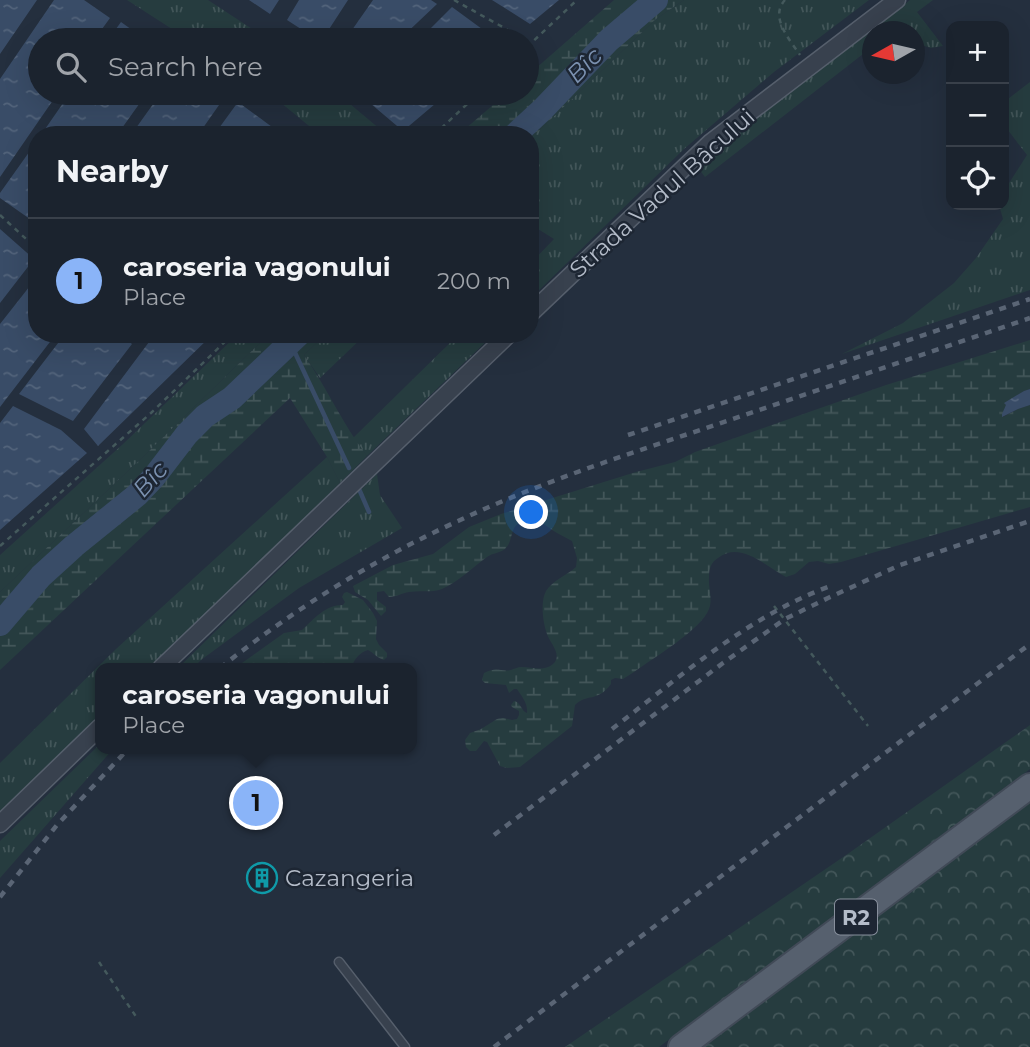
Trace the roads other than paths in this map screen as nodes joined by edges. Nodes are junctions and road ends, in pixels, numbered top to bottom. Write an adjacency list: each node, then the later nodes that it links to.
1 (897, 0): 2 (street, Strada Vadul Bâcului)
2 (539, 305)
3 (500, 343): 4 (street)
4 (166, 663)
5 (95, 732): 7 (street)
6 (1030, 786): 10 (main road, R2)
7 (0, 824)
8 (339, 962): 9 (lane)
9 (405, 1047)
10 (681, 1047)

